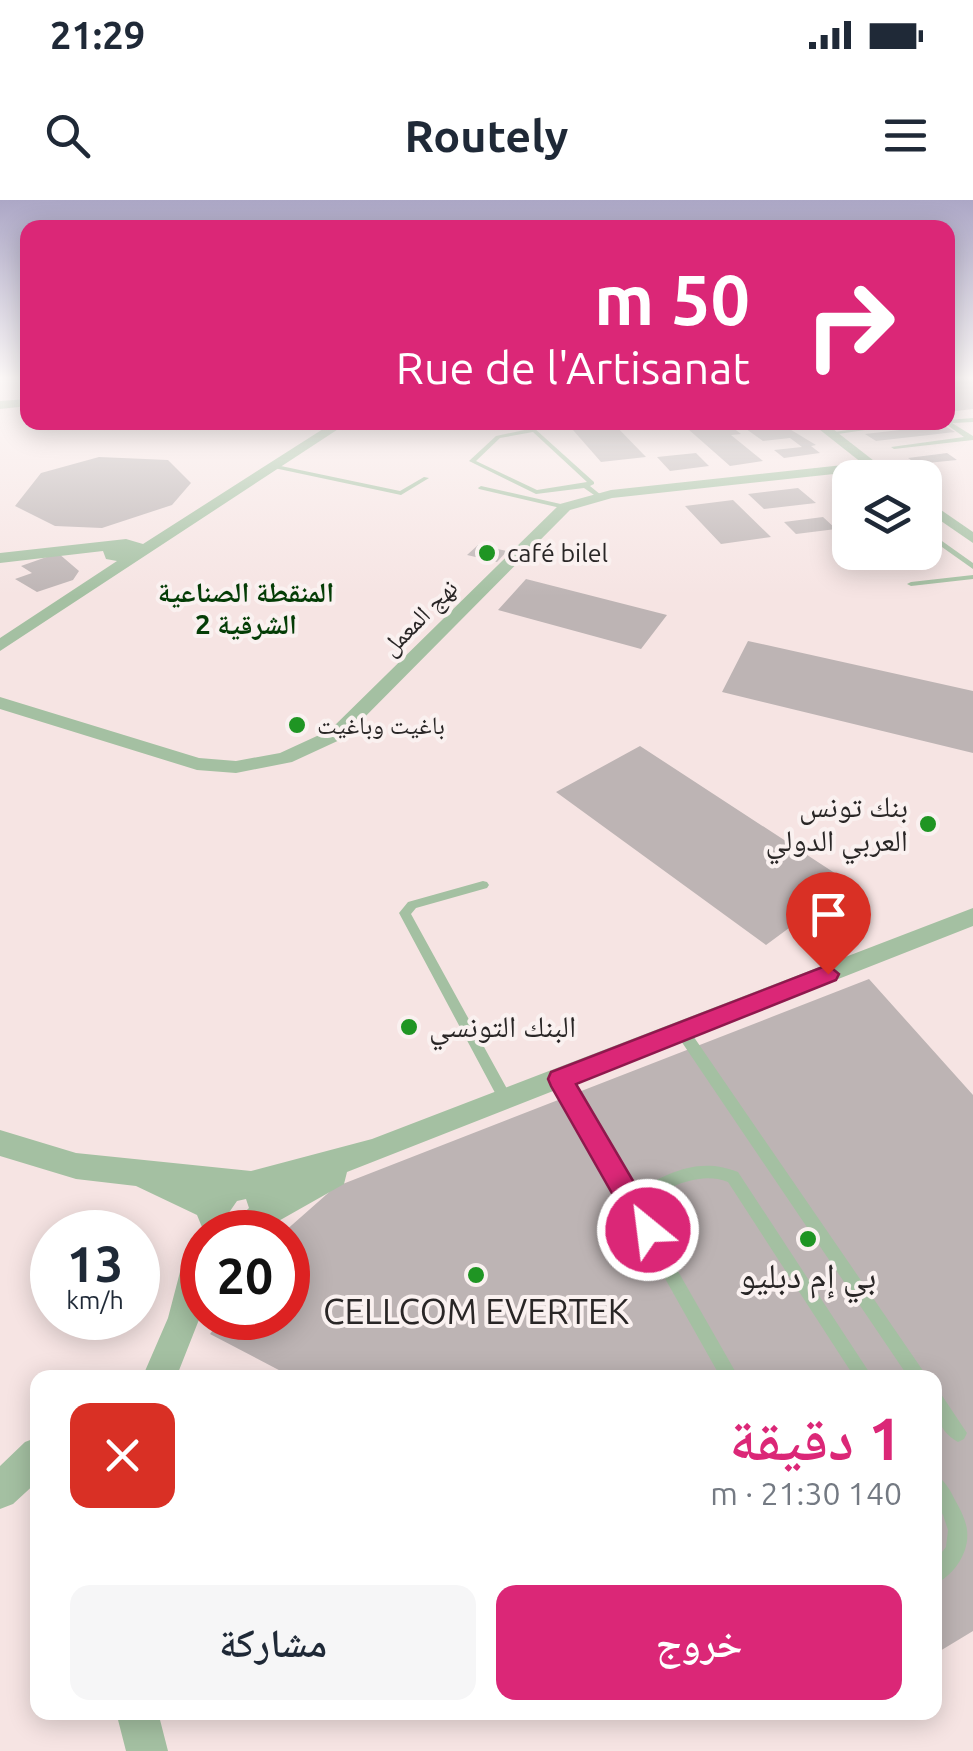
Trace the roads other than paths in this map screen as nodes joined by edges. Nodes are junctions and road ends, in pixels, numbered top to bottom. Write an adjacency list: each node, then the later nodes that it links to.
1 (300, 450): 4 (street)
2 (484, 450): 8 (lane)
3 (556, 450): 8 (lane)
4 (276, 466): 6 (lane); 13 (street)
5 (832, 470): 8 (street, نهج المعمل)
6 (426, 478)
7 (482, 488): 9 (lane)
8 (592, 491): 9 (street, نهج المعمل)
9 (565, 508): 19 (street, نهج المعمل)
10 (942, 516): 11 (street)
11 (973, 539)
12 (942, 544): 15 (lane)
13 (124, 551): 14 (street); 18 (street)
14 (0, 558)
15 (973, 567)
16 (973, 577): 17 (lane)
17 (911, 584)
18 (0, 646)
19 (0, 703)
20 (483, 885): 24 (lane)
21 (973, 917): 22 (street)
22 (682, 1031): 23 (street); 38 (lane)
23 (560, 1079): 24 (street); 29 (lane)
24 (506, 1100): 26 (street)
25 (0, 1143): 27 (street)
26 (373, 1152): 28 (street); 33 (street)
27 (125, 1169): 28 (street); 30 (street)
28 (246, 1184): 31 (street); 32 (street)
29 (631, 1200): 36 (lane); 37 (lane)
30 (186, 1210)
31 (217, 1210)
32 (259, 1210)
33 (279, 1210)
34 (180, 1336): 35 (street)
35 (164, 1370)
36 (726, 1370)
37 (861, 1370)
38 (915, 1370)
39 (942, 1410): 40 (lane)
40 (958, 1433)
41 (30, 1463): 42 (street)
42 (0, 1491)
43 (942, 1495): 44 (lane)
44 (942, 1569)
45 (139, 1720): 46 (street)
46 (146, 1751)

